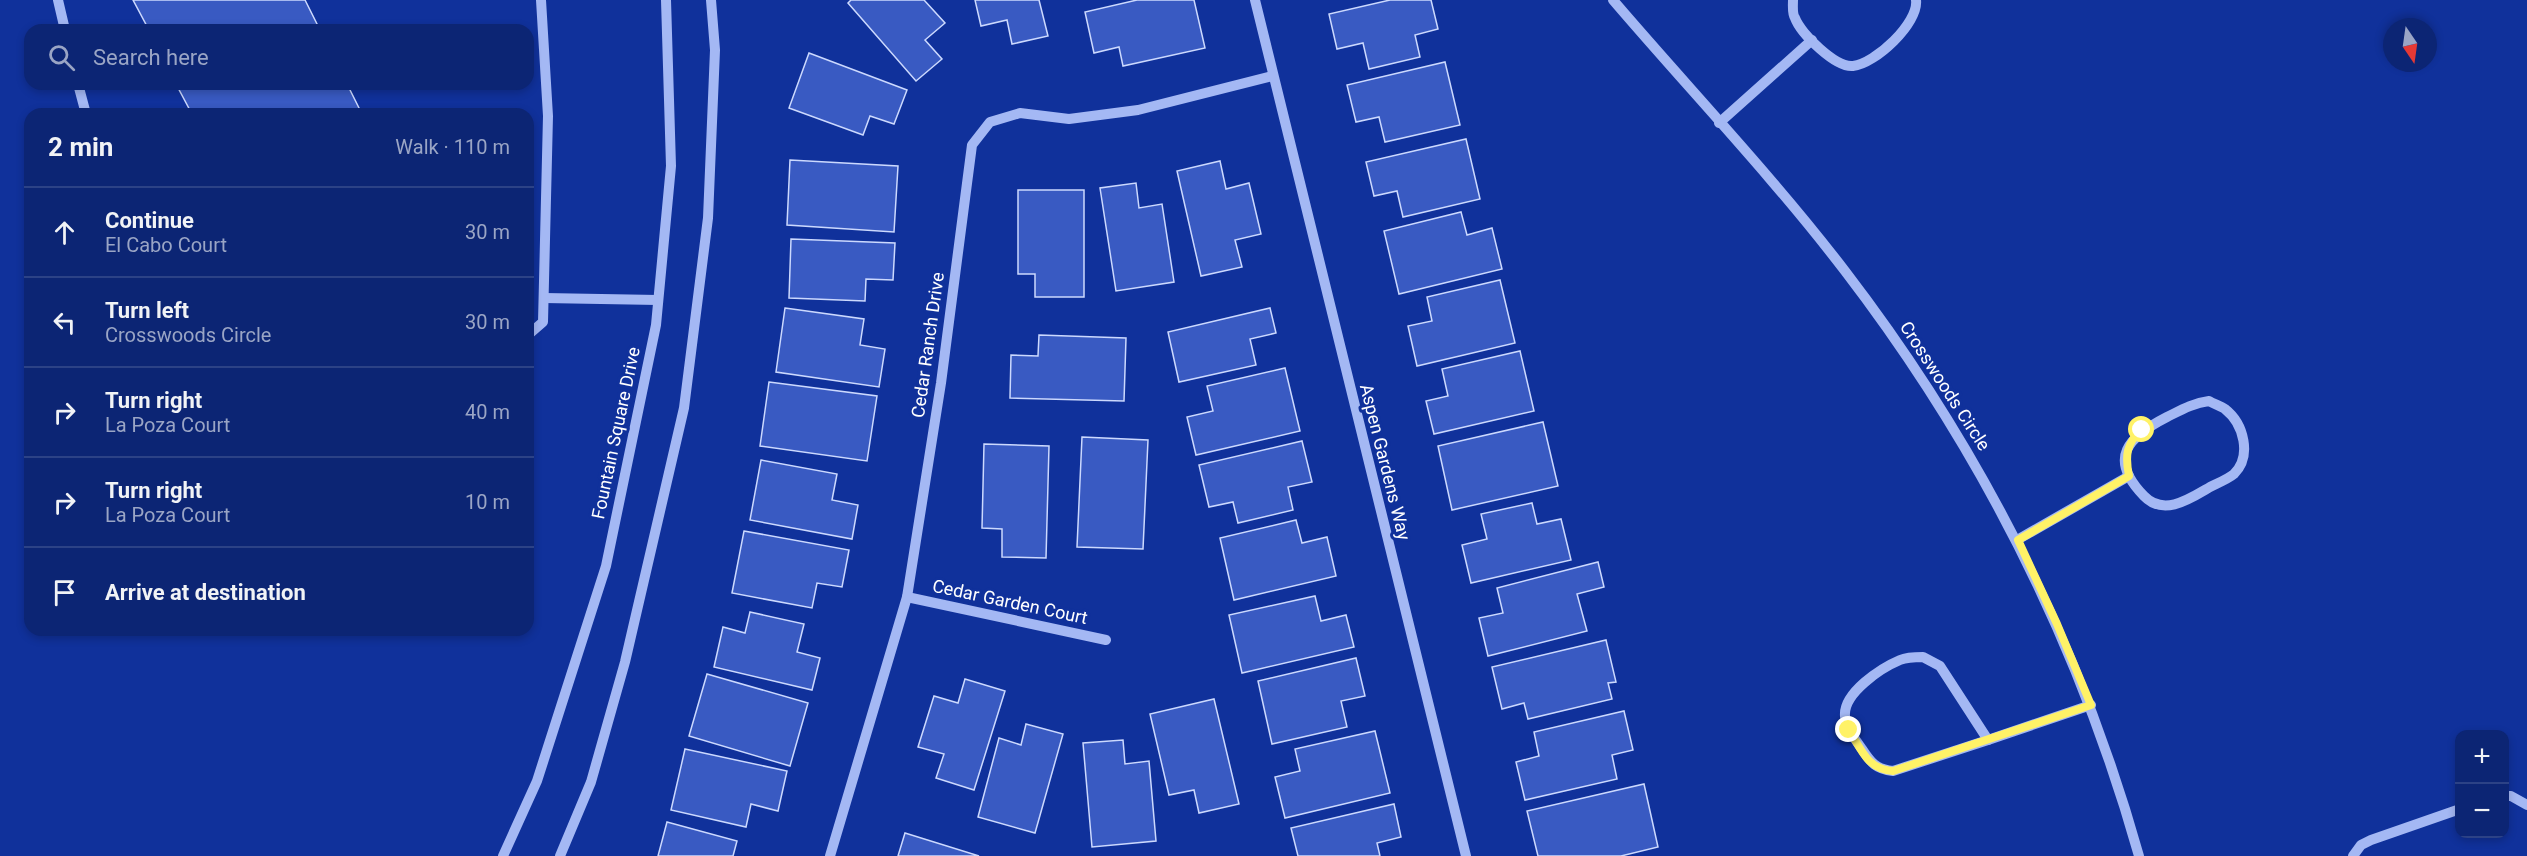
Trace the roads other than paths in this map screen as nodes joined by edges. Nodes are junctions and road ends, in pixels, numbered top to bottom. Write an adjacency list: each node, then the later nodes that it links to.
1 (58, 0): 9 (street)
2 (541, 0): 15 (street)
3 (666, 0): 16 (street, Fountain Square Drive)
4 (711, 0): 28 (street)
5 (1255, 0): 11 (street, Aspen Gardens Way)
6 (1612, 0): 14 (street, Crosswoods Circle)
7 (1793, 0): 10 (street)
8 (1916, 0): 10 (street)
9 (64, 24)
10 (1812, 40): 14 (street)
11 (1272, 76): 20 (street, Cedar Ranch Drive); 30 (street, Aspen Gardens Way)
12 (80, 90): 13 (street)
13 (84, 108)
14 (1719, 123): 19 (street, Crosswoods Circle)
15 (544, 298): 16 (street); 17 (street)
16 (658, 300): 27 (street, Fountain Square Drive)
17 (534, 330)
18 (2129, 476): 18 (street); 19 (street)
19 (2018, 540): 22 (street, Crosswoods Circle)
20 (906, 597): 21 (street, Cedar Garden Court); 29 (street, Cedar Ranch Drive)
21 (1106, 640)
22 (2091, 705): 23 (street); 31 (street, Crosswoods Circle)
23 (1988, 740): 23 (street)
24 (2509, 796): 25 (street)
25 (2527, 805)
26 (2455, 811): 32 (street)
27 (503, 856)
28 (560, 856)
29 (830, 856)
30 (1466, 856)
31 (2139, 856)
32 (2353, 856)

